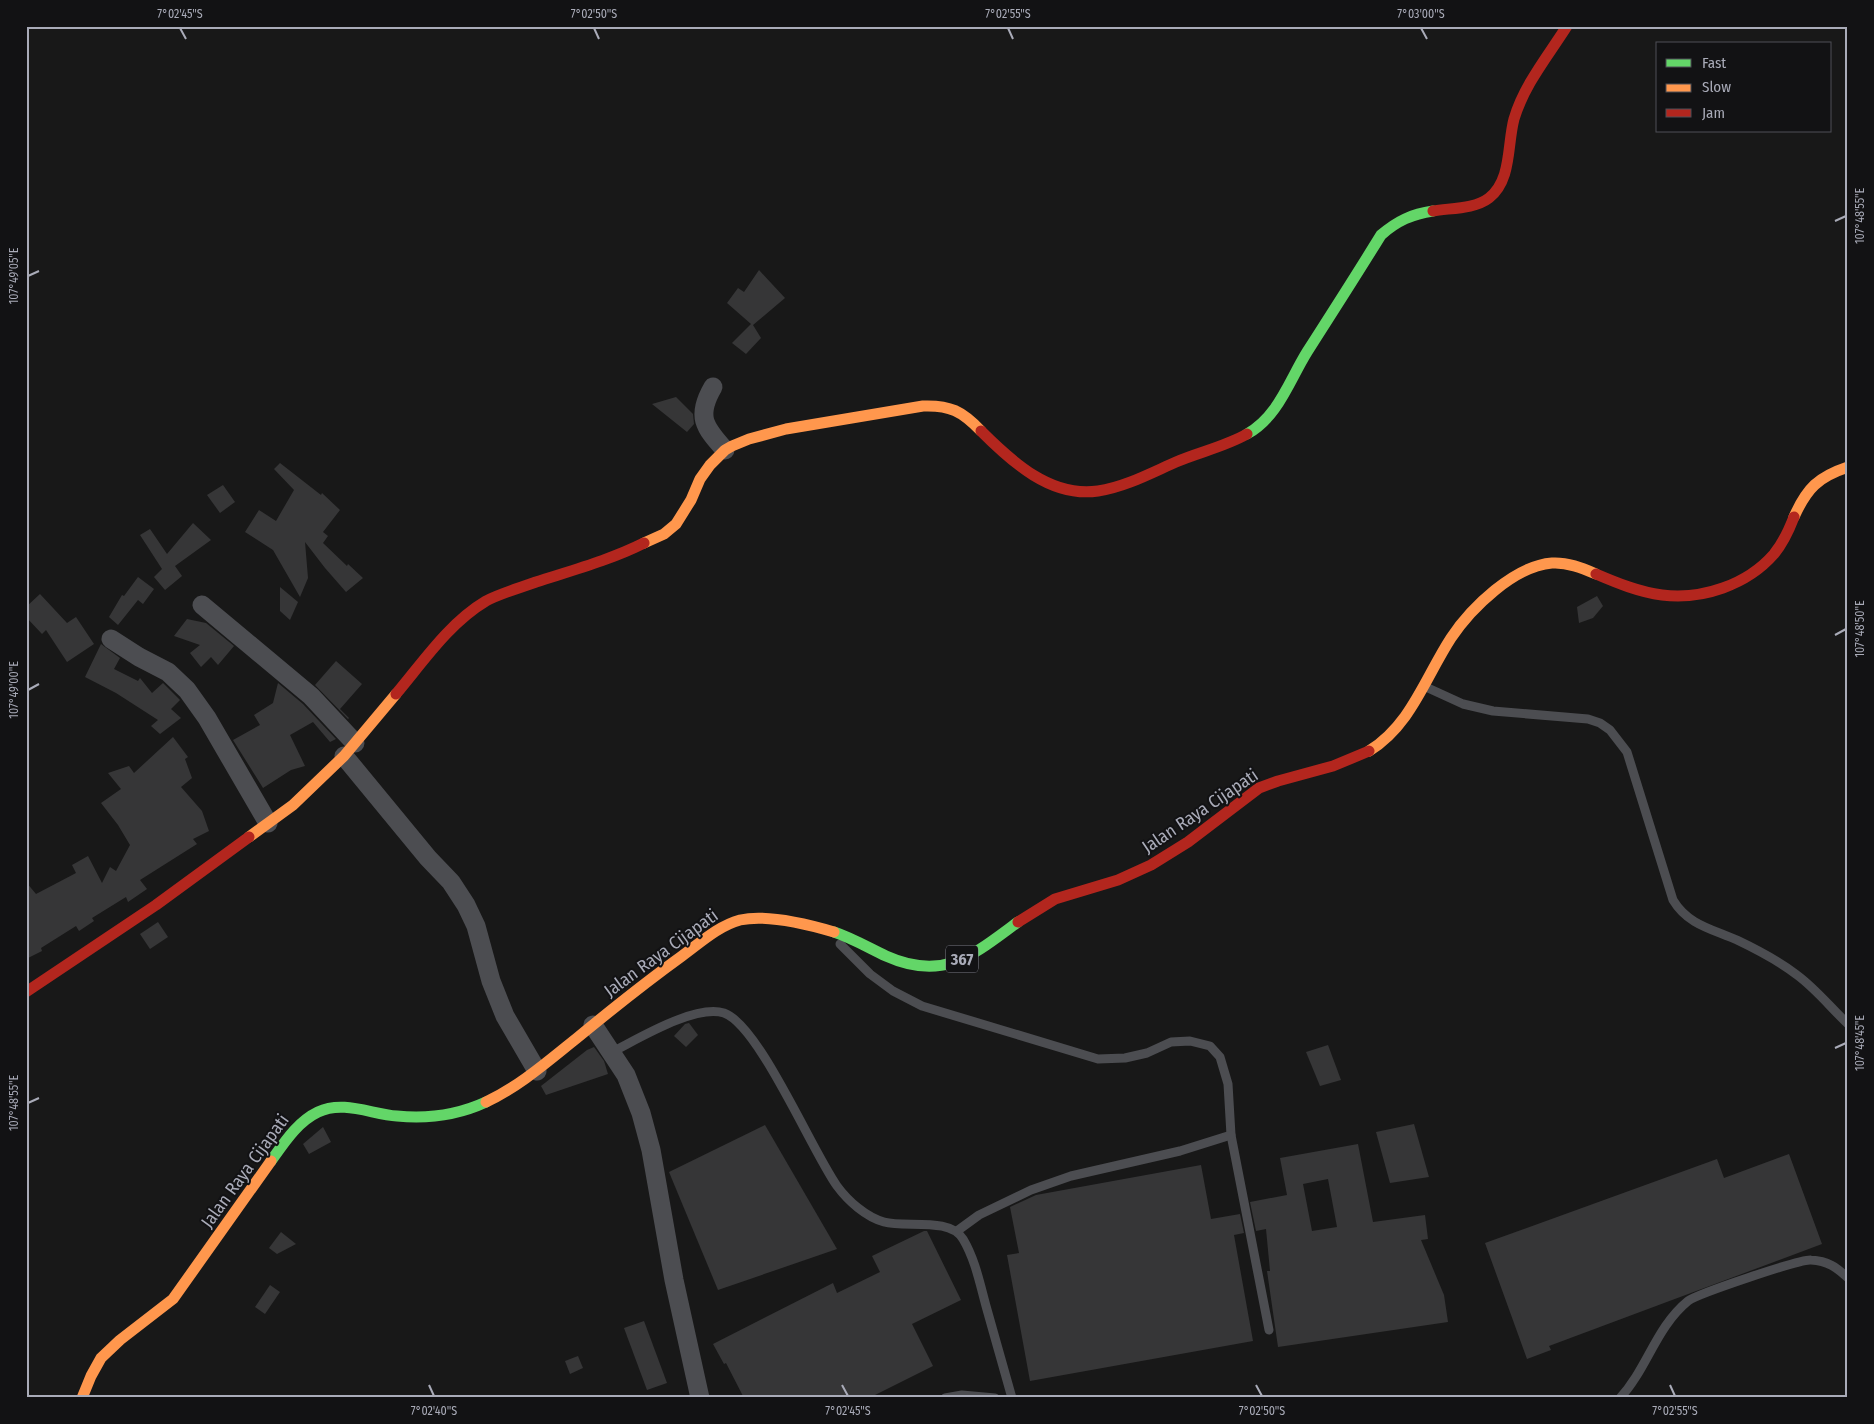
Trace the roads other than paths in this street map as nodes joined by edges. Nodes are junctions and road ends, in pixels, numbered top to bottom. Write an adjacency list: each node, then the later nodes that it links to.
1 (1567, 26): 3 (main road)
2 (713, 387): 3 (street)
3 (725, 450): 8 (main road)
4 (1848, 467): 7 (main road, Jalan Raya Cijapati / 367)
5 (202, 605): 8 (street)
6 (111, 638): 9 (street)
7 (1425, 687): 10 (main road, Jalan Raya Cijapati / 367); 12 (lane)
8 (349, 749): 9 (main road); 15 (street)
9 (268, 824): 11 (main road)
10 (828, 930): 13 (main road, Jalan Raya Cijapati / 367); 16 (lane)
11 (26, 992)
12 (1848, 1024)
13 (593, 1025): 14 (street); 15 (main road, Jalan Raya Cijapati / 367)
14 (612, 1052): 17 (lane); 21 (street)
15 (537, 1071): 20 (main road, Jalan Raya Cijapati / 367)
16 (1231, 1135): 17 (lane); 19 (lane)
17 (957, 1231): 24 (lane)
18 (1848, 1278): 25 (lane)
19 (1269, 1330)
20 (82, 1398)
21 (700, 1398)
22 (945, 1398): 23 (lane)
23 (994, 1398)
24 (1012, 1398)
25 (1620, 1398)

